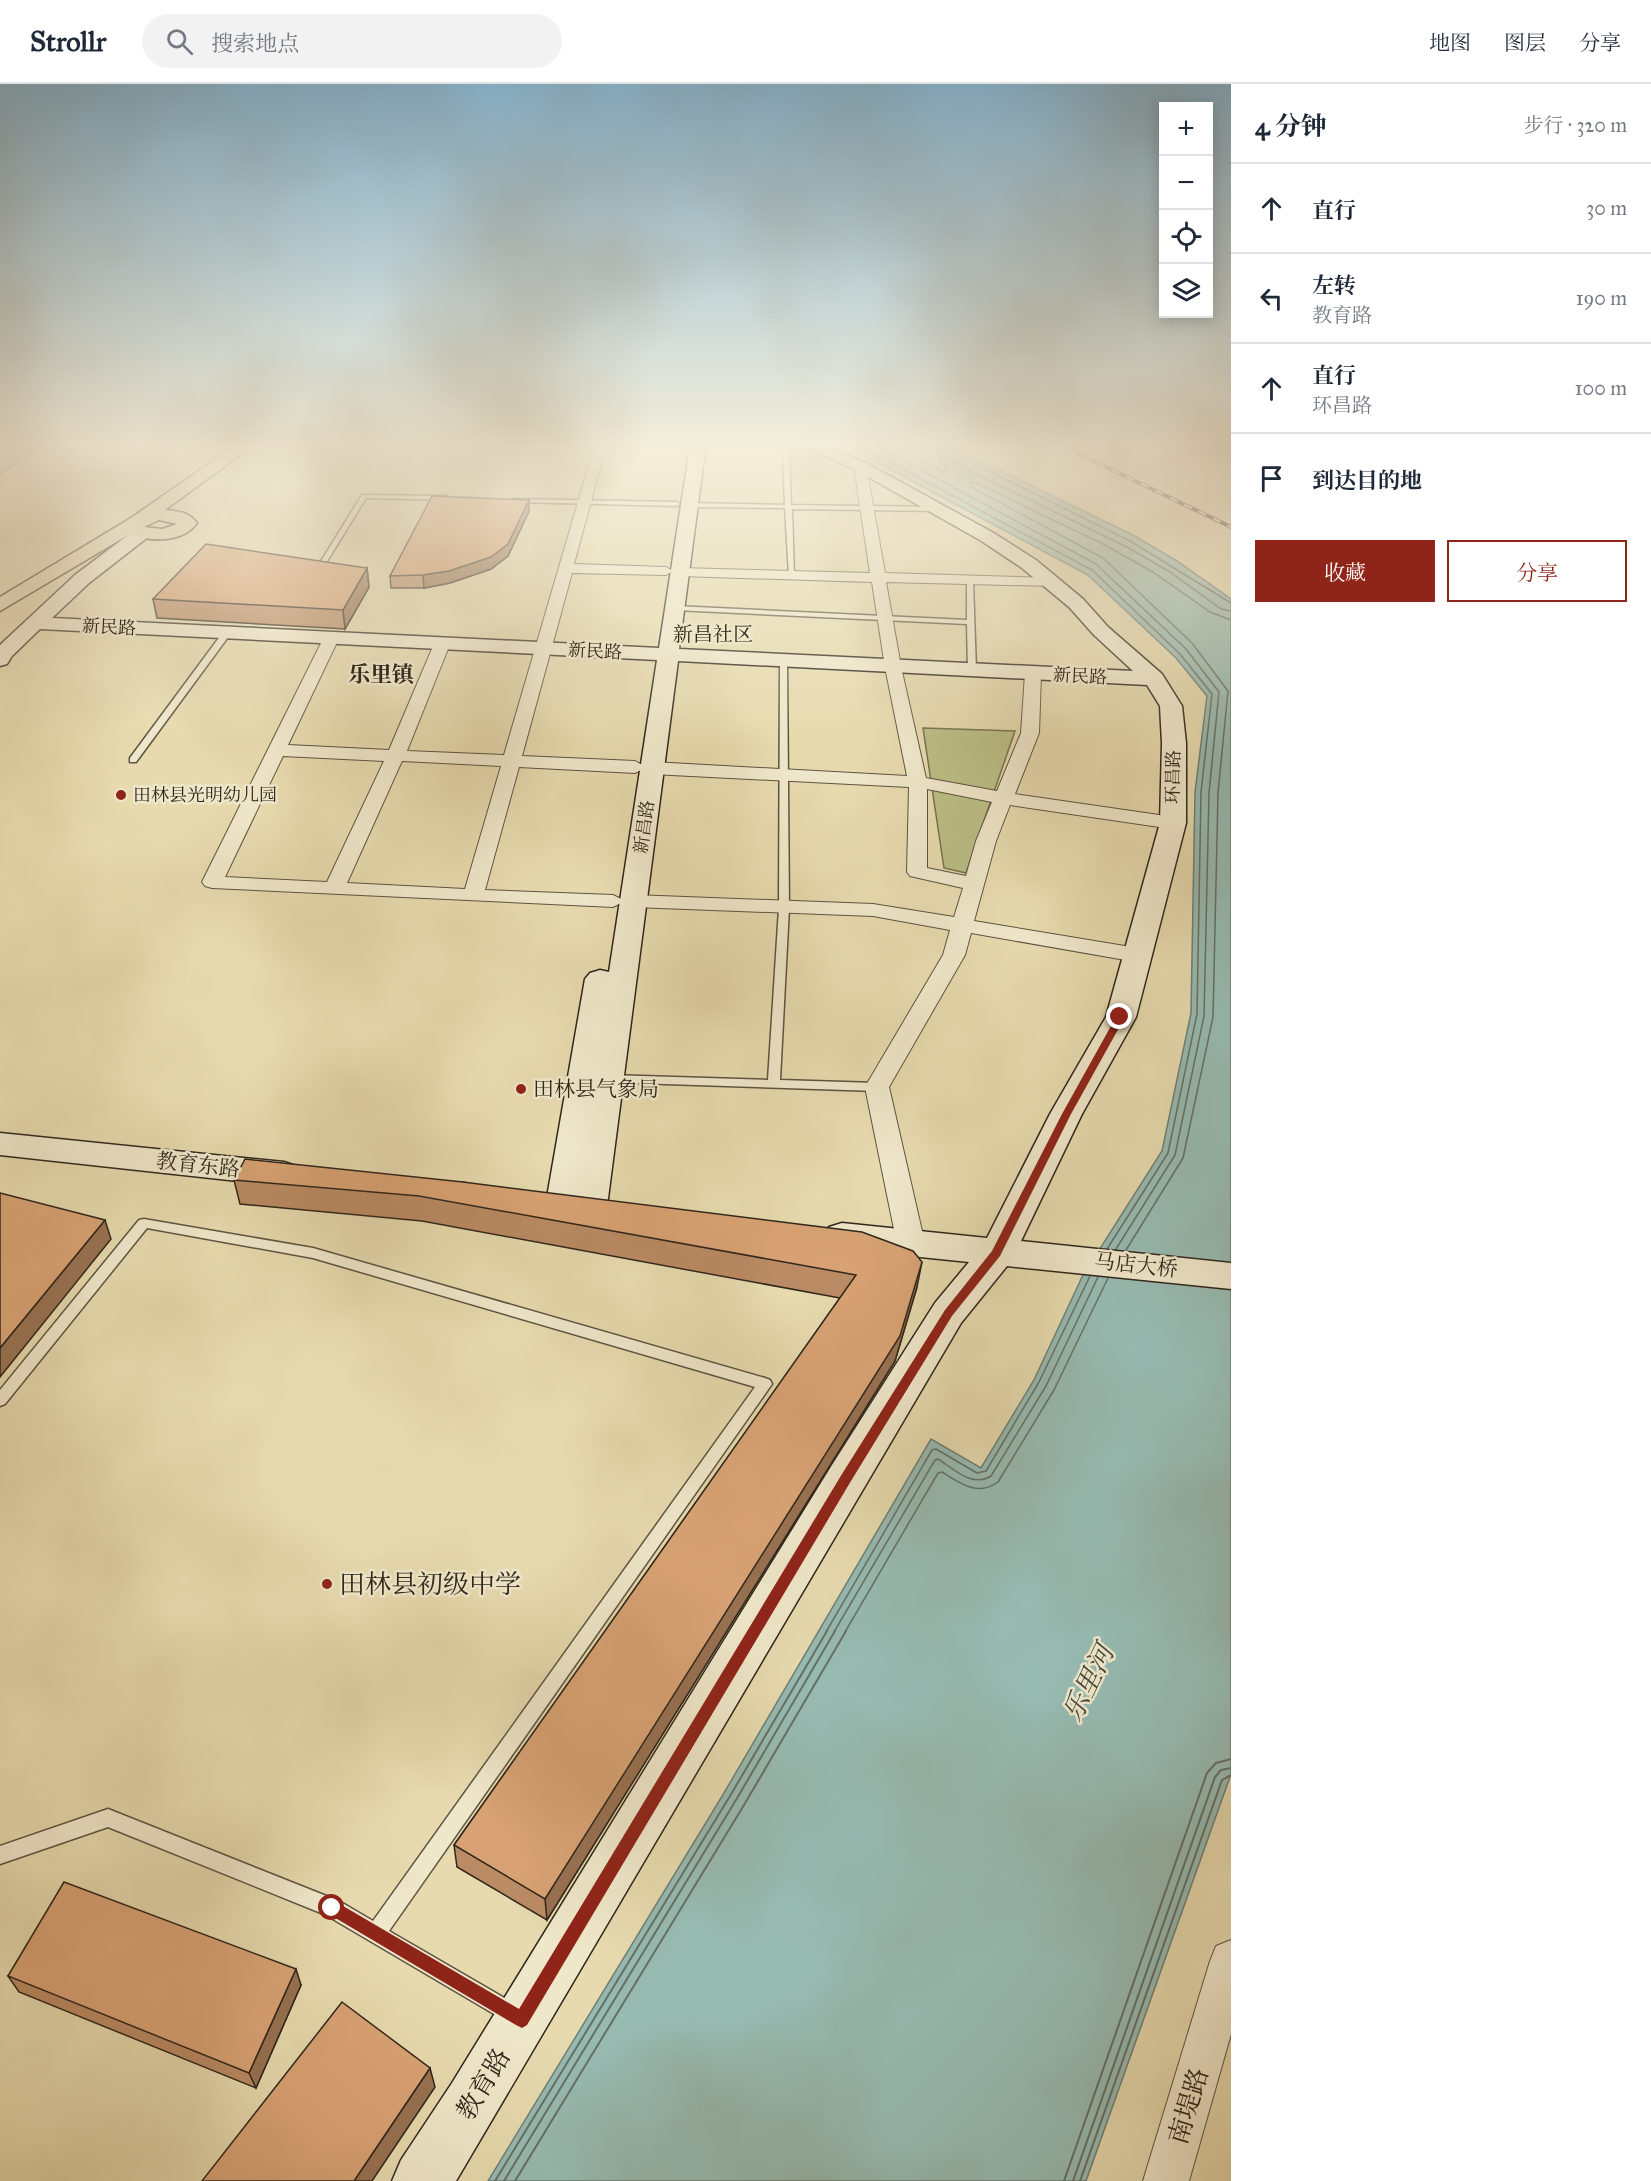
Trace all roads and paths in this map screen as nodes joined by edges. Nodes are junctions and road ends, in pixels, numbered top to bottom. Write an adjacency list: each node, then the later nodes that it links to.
1 (104, 547): 16 (highway)
2 (118, 547): 20 (street)
3 (333, 547): 9 (lane)
4 (572, 547): 10 (street)
5 (677, 547): 11 (street, 新昌路)
6 (790, 547): 12 (lane)
7 (873, 547): 13 (street)
8 (1002, 547): 15 (street, 环昌路)
9 (323, 563)
10 (566, 568): 11 (street); 24 (street)
11 (673, 572): 12 (street); 17 (street, 新昌路); 25 (street, 新昌路)
12 (791, 575): 13 (street)
13 (878, 578): 14 (street); 18 (street)
14 (970, 581): 15 (street); 19 (lane)
15 (1054, 582): 31 (street, 环昌路)
16 (0, 605)
17 (675, 608): 18 (lane); 25 (street, 新昌路)
18 (884, 617): 19 (lane); 28 (street)
19 (971, 621): 29 (lane)
20 (36, 623): 21 (street, 新民路); 26 (street)
21 (226, 633): 22 (street, 新民路); 34 (lane)
22 (331, 638): 23 (street, 新民路); 32 (street)
23 (442, 644): 24 (street, 新民路); 33 (street)
24 (543, 648): 25 (street, 新民路); 35 (street)
25 (660, 655): 27 (street, 新民路); 36 (street, 新昌路)
26 (0, 660)
27 (783, 661): 28 (street, 新民路); 37 (lane)
28 (893, 667): 29 (street, 新民路); 38 (street)
29 (972, 671): 30 (street, 新民路)
30 (1033, 674): 31 (street, 新民路); 39 (street)
31 (1154, 679): 40 (street, 环昌路)
32 (276, 750): 33 (street); 42 (street)
33 (396, 755): 35 (street); 42 (street)
34 (133, 760)
35 (512, 760): 36 (street); 43 (street)
36 (643, 767): 37 (street); 44 (street, 新昌路)
37 (785, 774): 38 (street); 45 (lane)
38 (918, 782): 39 (street); 41 (street)
39 (1003, 798): 40 (street); 41 (street)
40 (1173, 823): 47 (street, 环昌路)
41 (974, 884): 46 (street)
42 (334, 888): 43 (street)
43 (473, 896): 44 (street)
44 (623, 901): 45 (street); 48 (street, 新昌路); 54 (street, 新昌路)
45 (784, 908): 46 (street); 49 (lane)
46 (963, 925): 47 (street); 50 (street)
47 (1137, 955): 58 (street, 环昌路)
48 (608, 1079): 49 (lane); 54 (street, 新昌路)
49 (774, 1084): 50 (lane)
50 (877, 1087): 57 (street)
51 (0, 1144): 52 (street, 教育东路)
52 (317, 1177)
53 (528, 1199): 54 (street)
54 (577, 1204): 55 (street)
55 (626, 1210)
56 (815, 1233): 57 (street)
57 (911, 1244): 58 (street)
58 (1018, 1254): 59 (street, 马店大桥); 64 (street, 教育路)
59 (1231, 1276)
60 (0, 1400): 62 (lane)
61 (0, 1855): 62 (lane)
62 (376, 1933): 64 (lane)
63 (1231, 1961): 66 (street, 南堤路)
64 (522, 2020): 65 (street, 教育路)
65 (422, 2181)
66 (1166, 2181)

